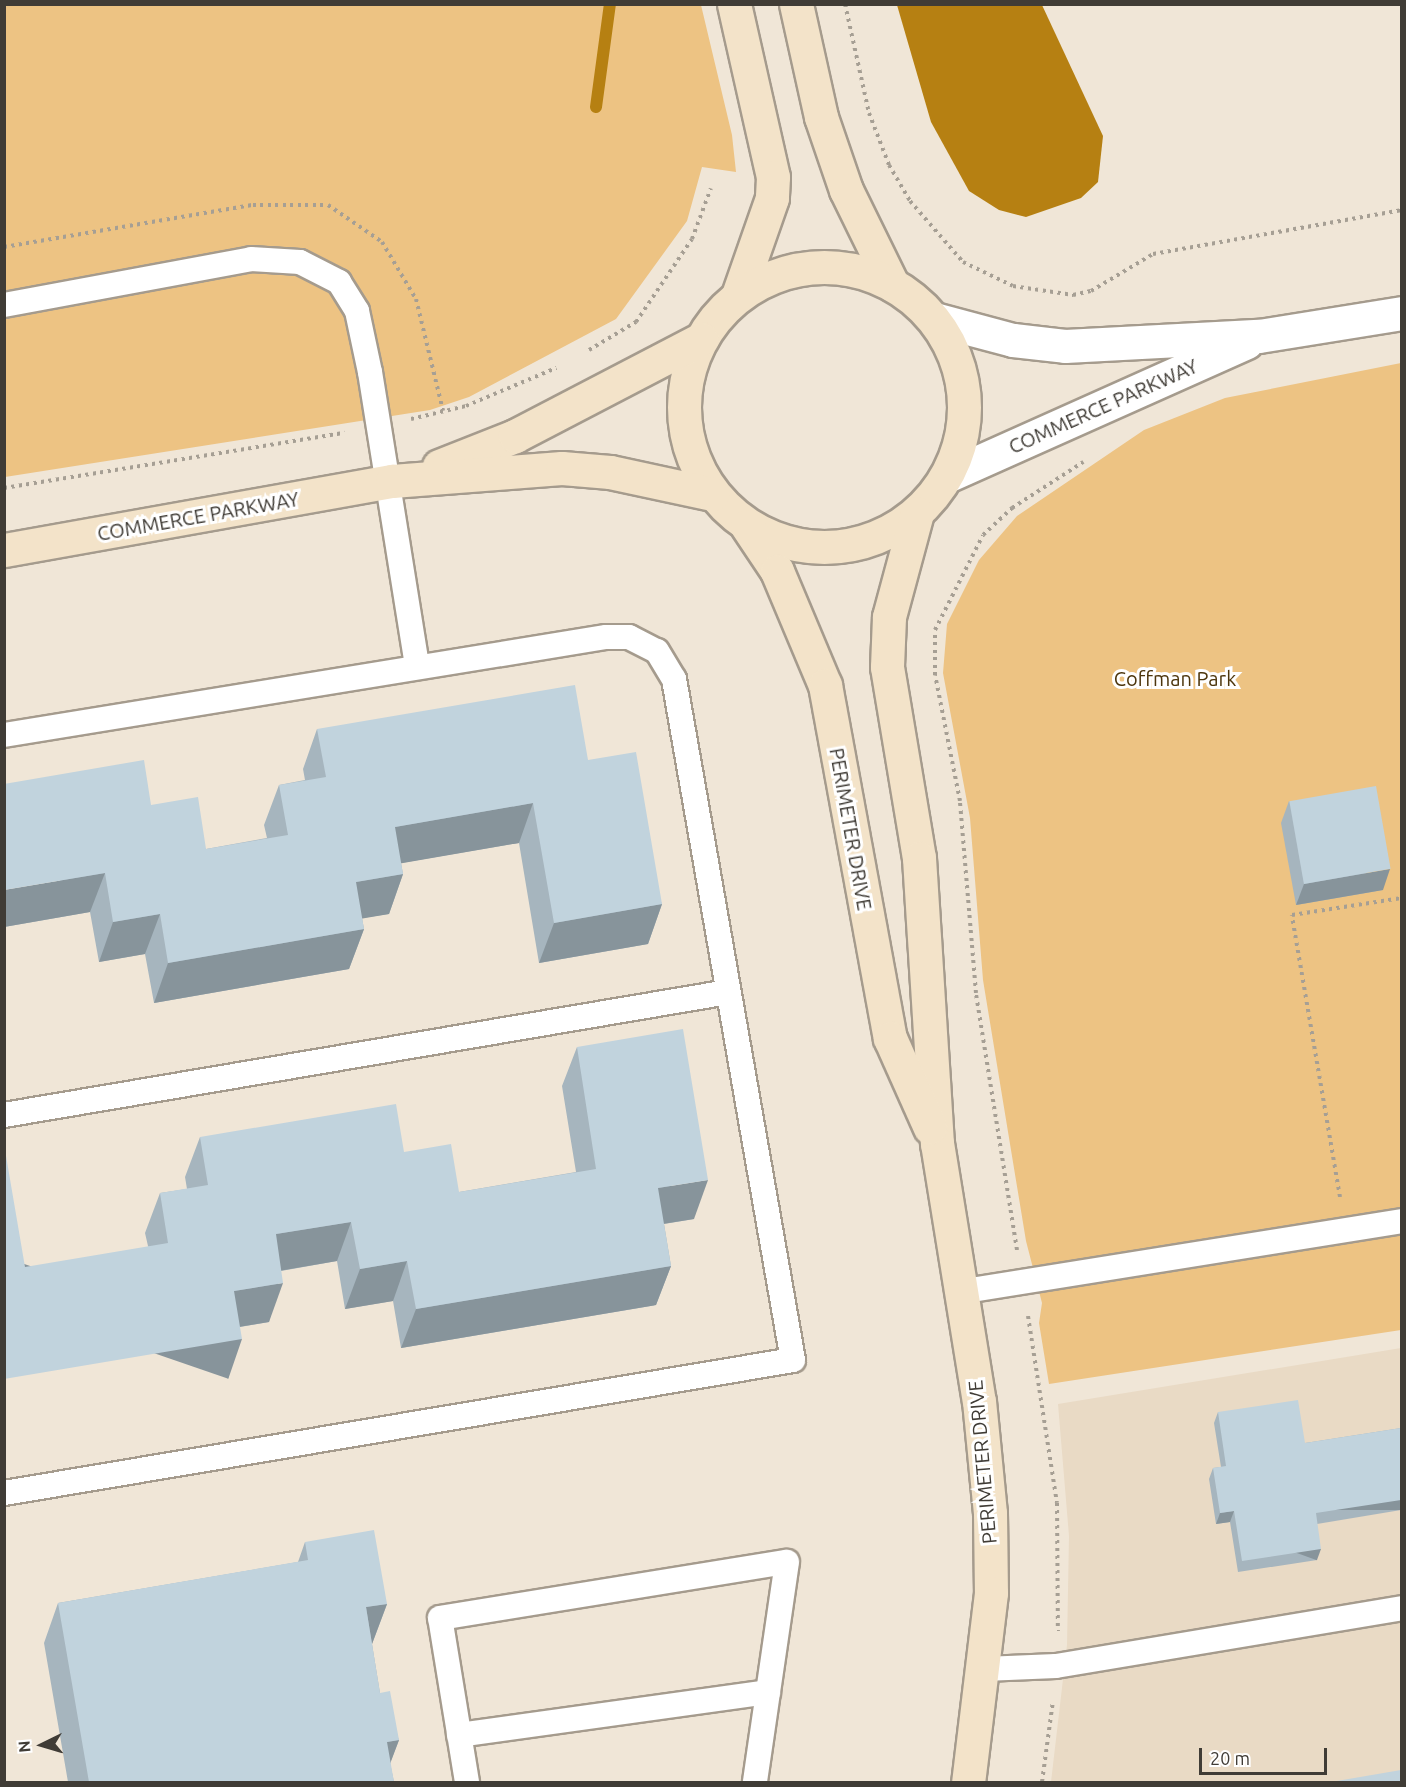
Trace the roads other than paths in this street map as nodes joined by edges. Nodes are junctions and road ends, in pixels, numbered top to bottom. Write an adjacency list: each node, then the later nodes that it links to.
1 (734, 4): 4 (main road)
2 (795, 4): 3 (main road)
3 (892, 284): 4 (main road); 7 (main road)
4 (738, 295): 9 (main road)
5 (4, 305): 11 (lane)
6 (1401, 314): 8 (street, COMMERCE PARKWAY)
7 (934, 319): 8 (street, COMMERCE PARKWAY); 10 (main road)
8 (1260, 336): 10 (street, COMMERCE PARKWAY)
9 (701, 339): 11 (main road, COMMERCE PARKWAY); 12 (main road)
10 (947, 476): 13 (main road)
11 (392, 481): 12 (main road, COMMERCE PARKWAY); 15 (main road, COMMERCE PARKWAY); 16 (lane)
12 (713, 494): 14 (main road)
13 (916, 513): 14 (main road); 20 (main road, PERIMETER DRIVE)
14 (745, 524): 20 (main road, PERIMETER DRIVE)
15 (4, 550)
16 (417, 666): 17 (lane); 18 (lane)
17 (4, 735)
18 (728, 992): 19 (lane); 23 (lane)
19 (4, 1115)
20 (937, 1143): 22 (main road, PERIMETER DRIVE)
21 (1401, 1221): 22 (lane)
22 (959, 1292): 25 (main road, PERIMETER DRIVE)
23 (4, 1493)
24 (1401, 1608): 25 (lane)
25 (984, 1669): 30 (main road, PERIMETER DRIVE)
26 (768, 1692): 27 (lane); 27 (lane); 29 (lane)
27 (459, 1735): 28 (lane)
28 (467, 1782)
29 (755, 1782)
30 (968, 1782)

